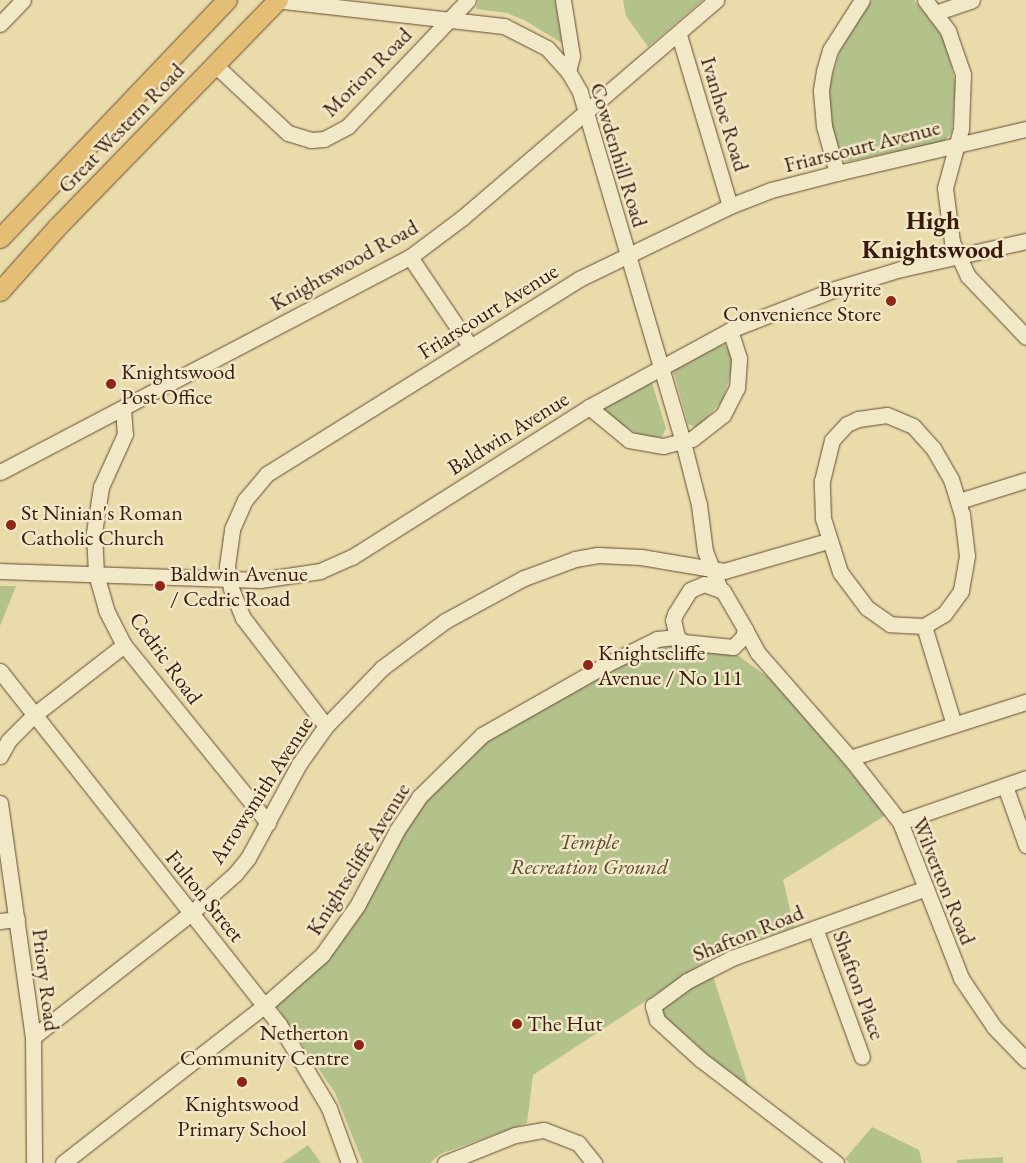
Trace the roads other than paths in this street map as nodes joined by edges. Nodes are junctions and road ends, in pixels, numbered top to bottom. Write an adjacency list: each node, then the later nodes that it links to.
1 (23, 0): 13 (street)
2 (227, 0): 22 (main road, Great Western Road)
3 (277, 0): 10 (street, Cowdenhill Road); 15 (main road, Great Western Road)
4 (468, 0): 12 (street, Morion Road)
5 (563, 0): 16 (street)
6 (716, 0): 14 (street, Knightswood Road)
7 (862, 0): 20 (street)
8 (925, 0): 11 (street)
9 (972, 0): 11 (street)
10 (331, 3): 12 (street, Cowdenhill Road)
11 (935, 13): 19 (street)
12 (450, 18): 15 (street, Morion Road); 16 (street, Cowdenhill Road)
13 (0, 24)
14 (678, 35): 17 (street, Knightswood Road); 21 (street, Ivanhoe Road)
15 (215, 65): 27 (main road, Great Western Road)
16 (568, 71): 17 (street, Cowdenhill Road)
17 (586, 112): 24 (street, Cowdenhill Road); 25 (street, Knightswood Road)
18 (1026, 129): 19 (street, Friarscourt Avenue)
19 (955, 145): 20 (street, Friarscourt Avenue); 26 (street)
20 (837, 173): 21 (street, Friarscourt Avenue)
21 (730, 206): 24 (street, Friarscourt Avenue)
22 (0, 238)
23 (1026, 241): 26 (street, Baldwin Avenue)
24 (628, 254): 30 (street, Friarscourt Avenue); 31 (street, Cowdenhill Road)
25 (410, 257): 30 (street); 33 (street, Knightswood Road)
26 (958, 257): 28 (street, Baldwin Avenue); 29 (street)
27 (0, 291)
28 (730, 330): 31 (street, Baldwin Avenue); 34 (street)
29 (1026, 337)
30 (470, 346): 42 (street, Friarscourt Avenue)
31 (661, 366): 32 (street, Baldwin Avenue); 34 (street, Cowdenhill Road)
32 (589, 407): 34 (street); 42 (street, Baldwin Avenue)
33 (123, 408): 35 (street, Knightswood Road); 41 (street, Cedric Road)
34 (683, 442): 39 (street, Cowdenhill Road)
35 (0, 472)
36 (1026, 480): 37 (street)
37 (959, 501): 38 (street); 46 (street)
38 (828, 541): 39 (street); 46 (street)
39 (704, 570): 43 (street); 44 (street, Cowdenhill Road); 57 (street, Arrowsmith Avenue)
40 (0, 571): 41 (street, Baldwin Avenue)
41 (96, 574): 42 (street, Baldwin Avenue); 50 (street, Cedric Road)
42 (229, 580): 57 (street, Friarscourt Avenue)
43 (720, 589): 44 (street); 47 (street)
44 (690, 590): 45 (street)
45 (673, 620): 48 (street); 49 (street, Knightscliffe Avenue)
46 (924, 626): 56 (street)
47 (745, 629): 51 (street); 52 (street, Wilverton Road)
48 (677, 637): 49 (street, Knightscliffe Avenue); 51 (street)
49 (657, 639): 71 (street, Knightscliffe Avenue)
50 (124, 645): 55 (street); 64 (street, Cedric Road)
51 (733, 647): 52 (street)
52 (758, 653): 59 (street, Wilverton Road)
53 (0, 671): 55 (street, Fulton Street)
54 (1026, 702): 56 (street)
55 (34, 715): 58 (street); 67 (street, Fulton Street)
56 (954, 725): 59 (street)
57 (326, 726): 64 (street, Arrowsmith Avenue)
58 (0, 756)
59 (850, 758): 63 (street, Wilverton Road)
60 (1026, 778): 61 (street)
61 (1005, 786): 63 (street); 65 (street)
62 (0, 803): 68 (street, Priory Road)
63 (900, 822): 66 (street, Wilverton Road)
64 (268, 823): 67 (street, Arrowsmith Avenue)
65 (1026, 845)
66 (926, 888): 70 (street, Shafton Road); 74 (street, Wilverton Road)
67 (191, 913): 71 (street, Fulton Street); 72 (street, Arrowsmith Avenue)
68 (17, 919): 69 (street); 72 (street, Priory Road)
69 (0, 921)
70 (815, 928): 73 (street, Shafton Place); 80 (street, Shafton Road)
71 (264, 1005): 75 (street, Fulton Street); 77 (street, Knightscliffe Avenue)
72 (33, 1037): 76 (street, Priory Road)
73 (862, 1057)
74 (1026, 1060)
75 (347, 1156)
76 (34, 1163)
77 (63, 1163)
78 (445, 1163): 79 (street)
79 (594, 1163)
80 (836, 1163)

